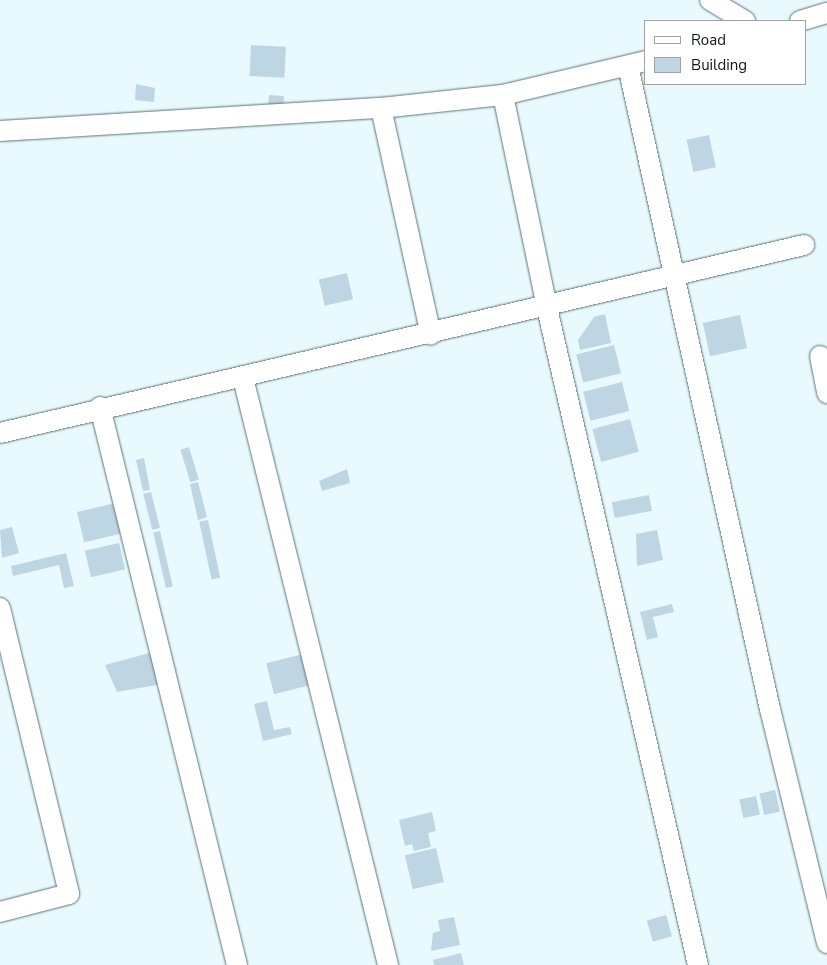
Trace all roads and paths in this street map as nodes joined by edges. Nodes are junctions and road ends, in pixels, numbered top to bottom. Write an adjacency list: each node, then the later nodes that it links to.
1 (710, 0): 3 (street)
2 (827, 13): 4 (street)
3 (743, 20)
4 (803, 20)
5 (637, 64): 6 (street); 10 (street)
6 (503, 95): 7 (street); 11 (street)
7 (381, 108): 8 (street); 12 (street)
8 (0, 131)
9 (804, 246): 10 (street)
10 (676, 274): 11 (street); 20 (street)
11 (546, 308): 12 (street); 23 (street)
12 (431, 335): 14 (street)
13 (820, 356): 15 (street)
14 (244, 378): 16 (street); 22 (street)
15 (827, 392)
16 (100, 407): 17 (street); 21 (street)
17 (0, 433)
18 (0, 608): 19 (street)
19 (0, 912)
20 (827, 943)
21 (237, 965)
22 (388, 965)
23 (698, 965)

